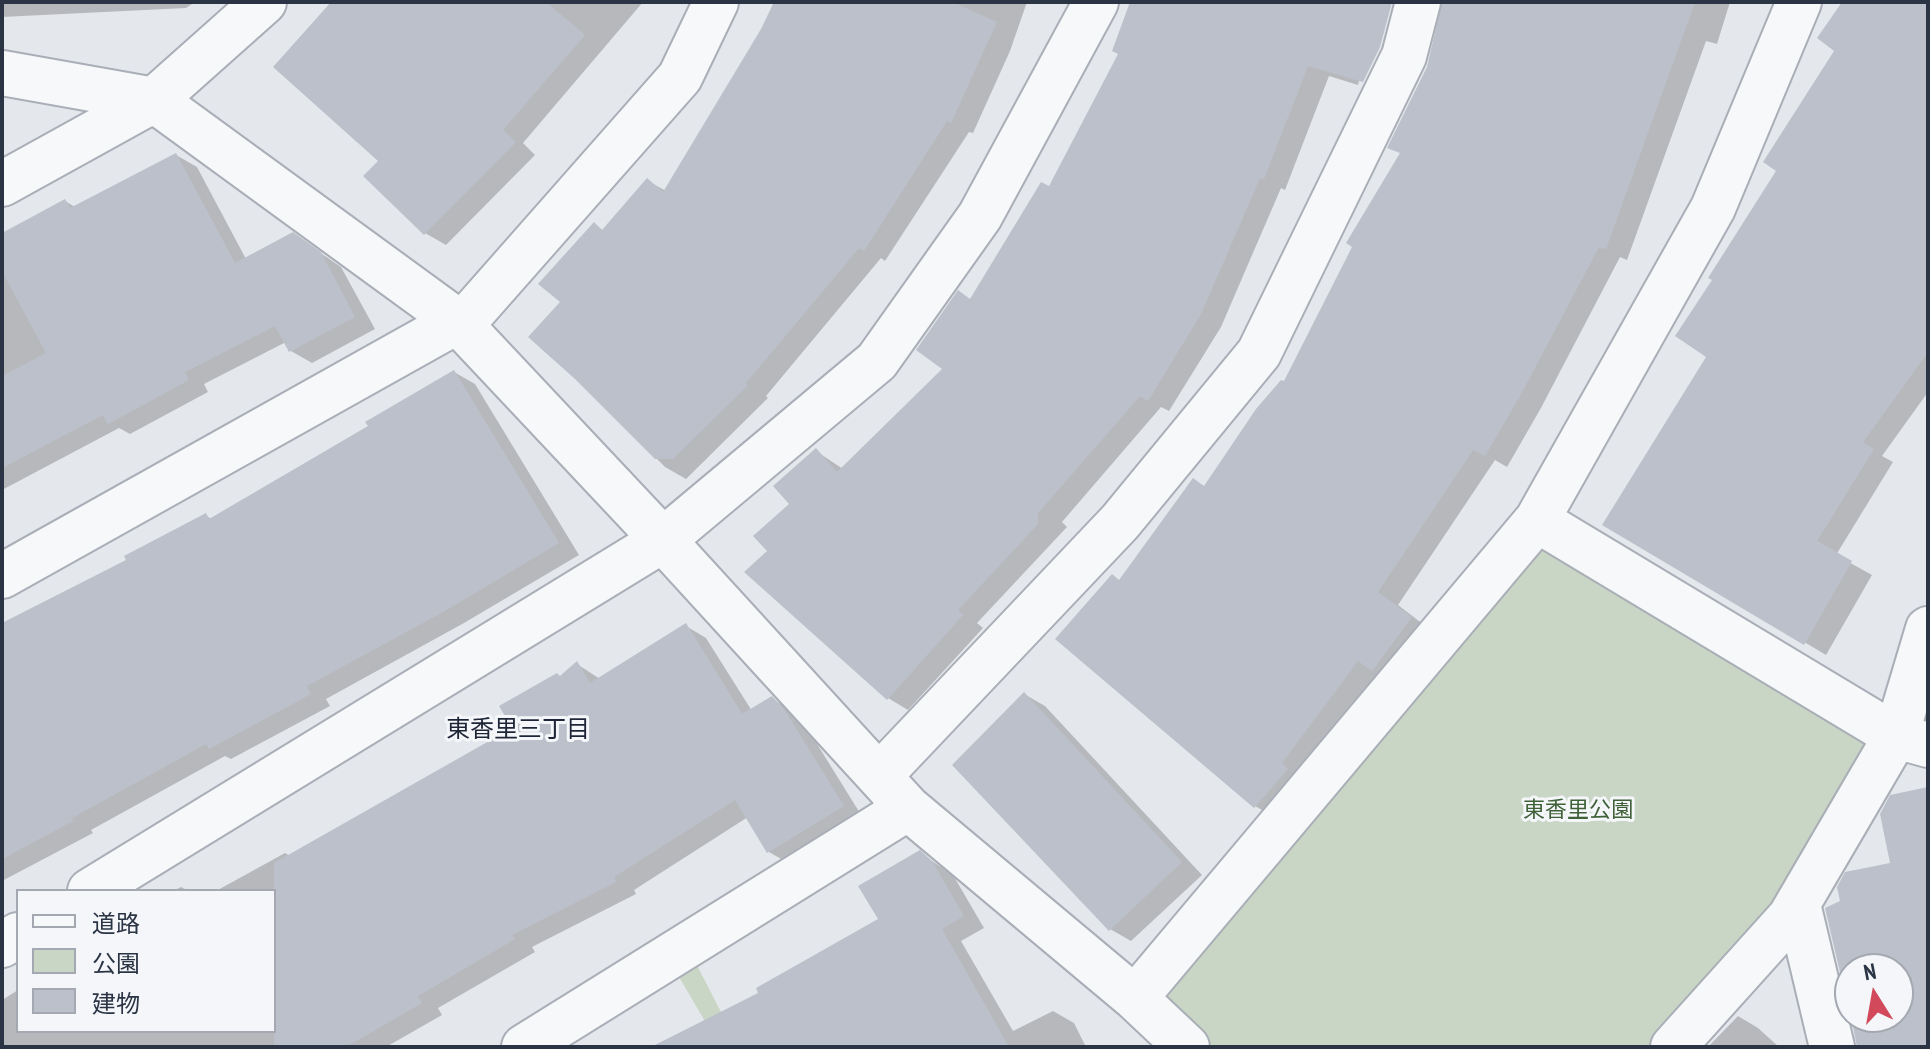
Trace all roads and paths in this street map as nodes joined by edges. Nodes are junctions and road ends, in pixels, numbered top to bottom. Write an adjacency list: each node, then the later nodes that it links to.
1 (264, 2): 7 (street)
2 (716, 2): 9 (street)
3 (1096, 2): 11 (street)
4 (1418, 2): 15 (street)
5 (1799, 2): 10 (street)
6 (2, 73): 7 (street)
7 (154, 100): 8 (street); 9 (street)
8 (2, 184)
9 (457, 321): 11 (street); 12 (street)
10 (1537, 520): 14 (street); 18 (street)
11 (663, 540): 15 (street); 16 (street)
12 (2, 576)
13 (1928, 629): 14 (street)
14 (1912, 740): 17 (street)
15 (894, 792): 18 (street); 19 (street)
16 (93, 889)
17 (1798, 904): 21 (street); 22 (street)
18 (1135, 998): 20 (street)
19 (524, 1047)
20 (1187, 1047)
21 (1673, 1047)
22 (1832, 1047)

